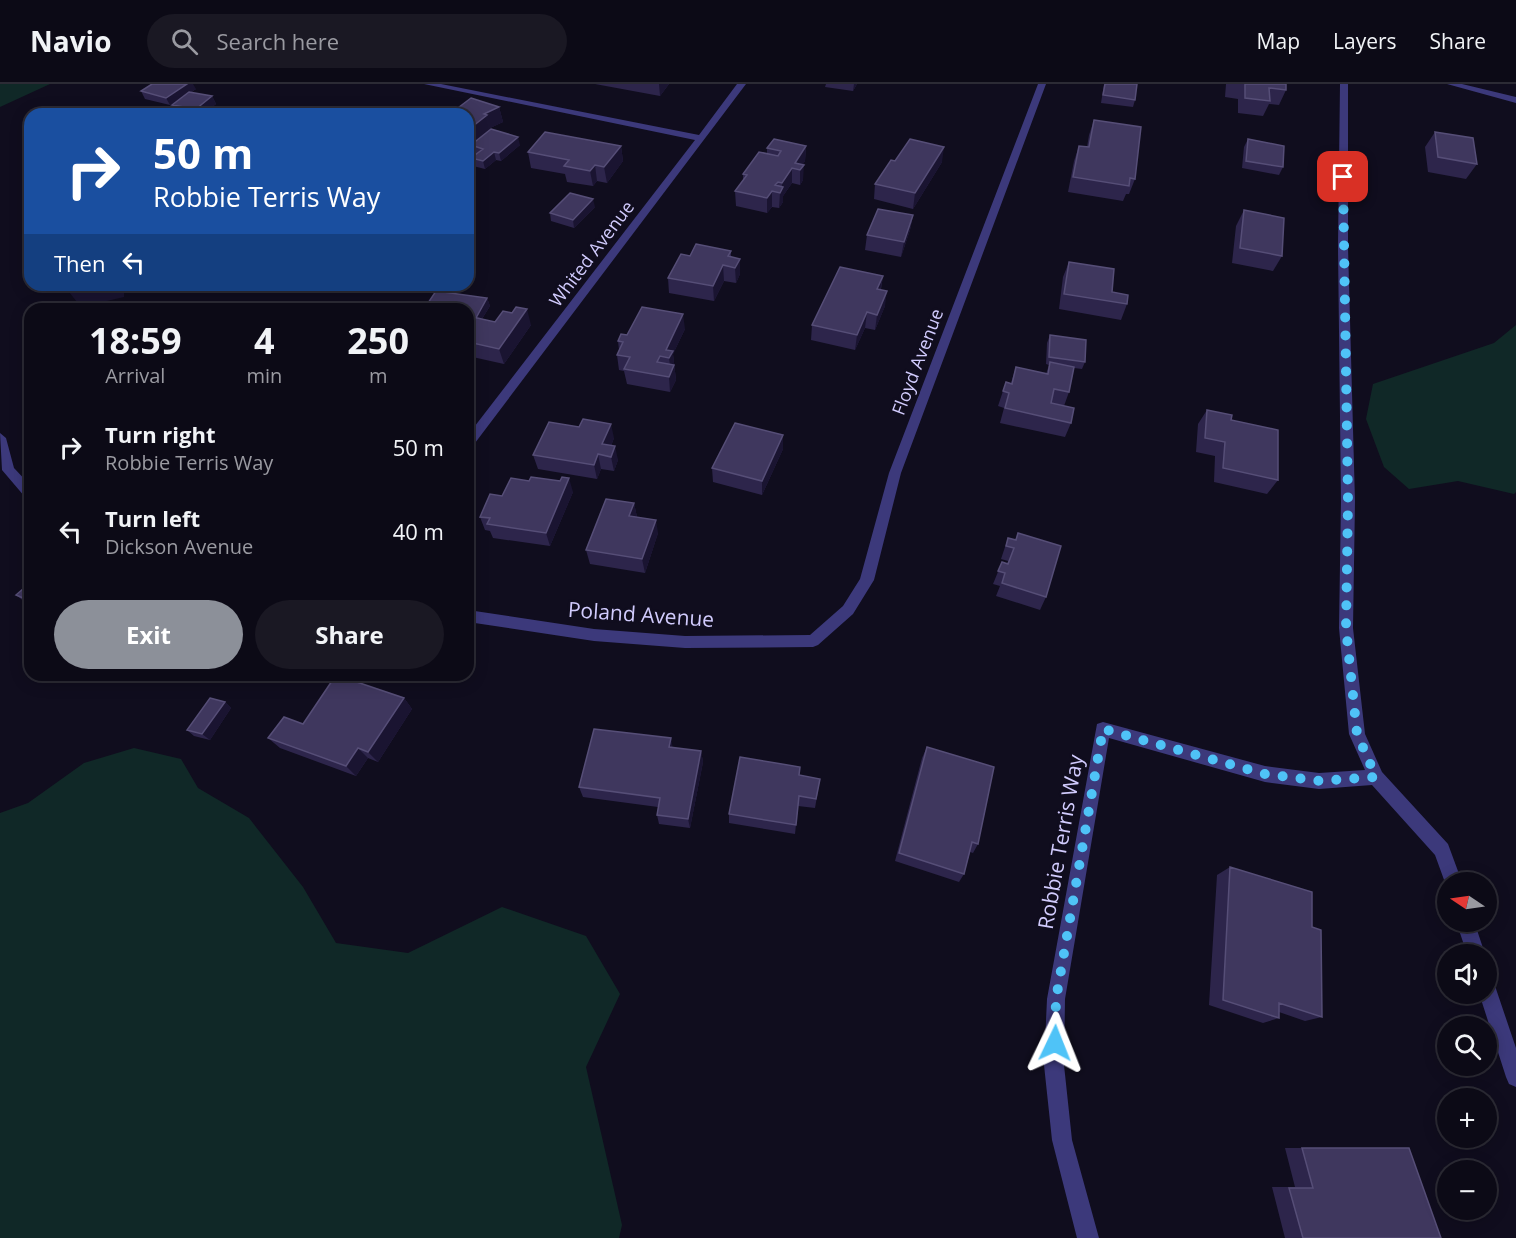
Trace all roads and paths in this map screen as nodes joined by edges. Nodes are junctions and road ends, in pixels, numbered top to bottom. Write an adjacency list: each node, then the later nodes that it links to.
1 (428, 84): 7 (street)
2 (742, 84): 7 (street, Whited Avenue)
3 (1042, 84): 12 (street, Floyd Avenue)
4 (1344, 84): 13 (street)
5 (1451, 84): 6 (street)
6 (1516, 100)
7 (701, 138): 8 (street, Whited Avenue)
8 (474, 436)
9 (0, 438): 10 (street)
10 (24, 487)
11 (474, 617): 12 (street, Poland Avenue)
12 (813, 640)
13 (1376, 777): 14 (street); 17 (street, Robbie Terris Way)
14 (1449, 872)
15 (1492, 1004): 16 (street)
16 (1516, 1077)
17 (1088, 1238)

